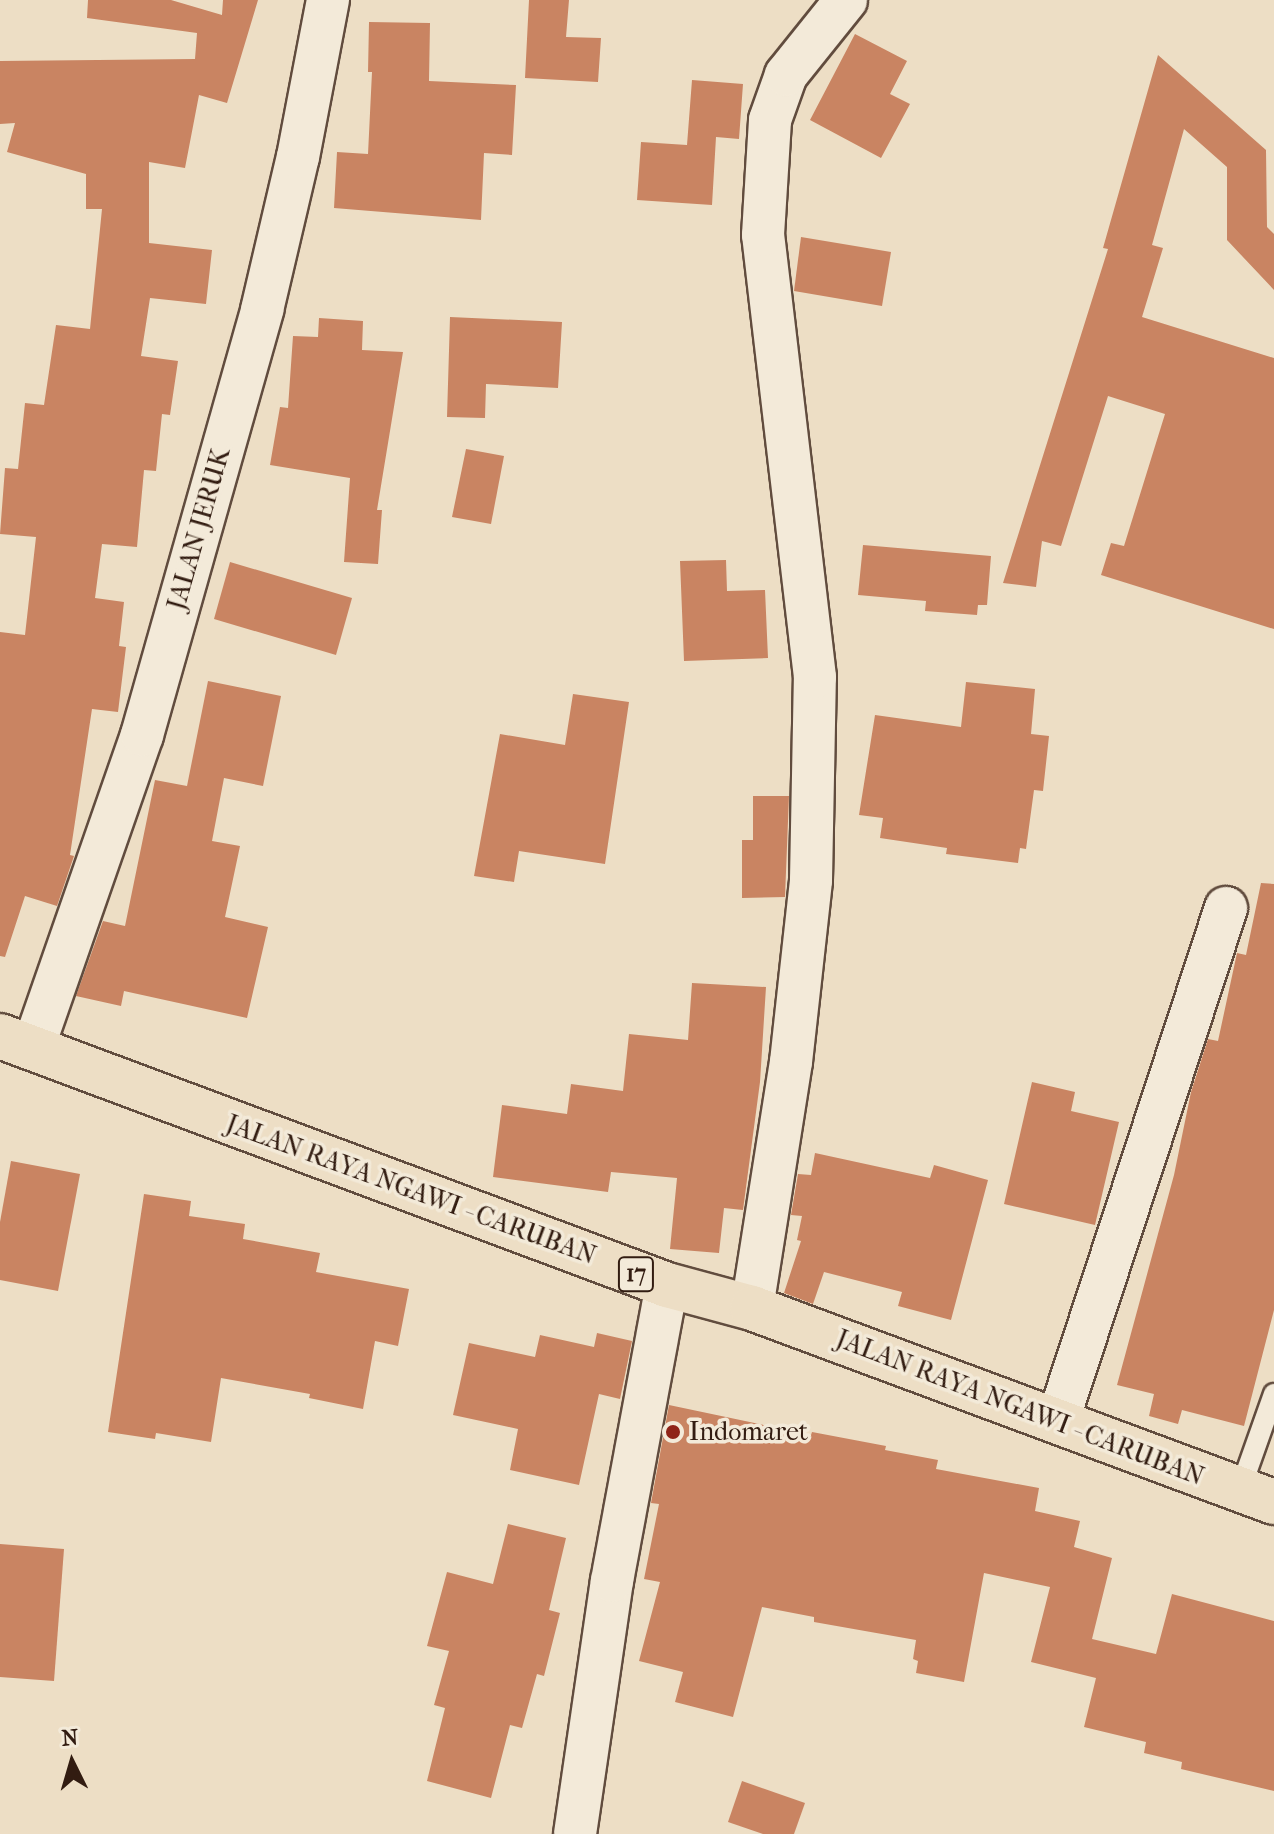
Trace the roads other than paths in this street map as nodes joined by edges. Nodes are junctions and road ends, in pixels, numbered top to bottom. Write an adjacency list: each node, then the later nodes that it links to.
1 (328, 0): 4 (street, JALAN JERUK)
2 (846, 0): 6 (street)
3 (1226, 908): 8 (street)
4 (17, 1042): 5 (highway, JALAN RAYA NGAWI - CARUBAN / 17)
5 (667, 1285): 6 (highway, JALAN RAYA NGAWI - CARUBAN / 17); 10 (street)
6 (752, 1308): 8 (highway, JALAN RAYA NGAWI - CARUBAN / 17)
7 (1274, 1394): 9 (lane)
8 (1058, 1420): 9 (highway, JALAN RAYA NGAWI - CARUBAN / 17)
9 (1257, 1496)
10 (575, 1834)

